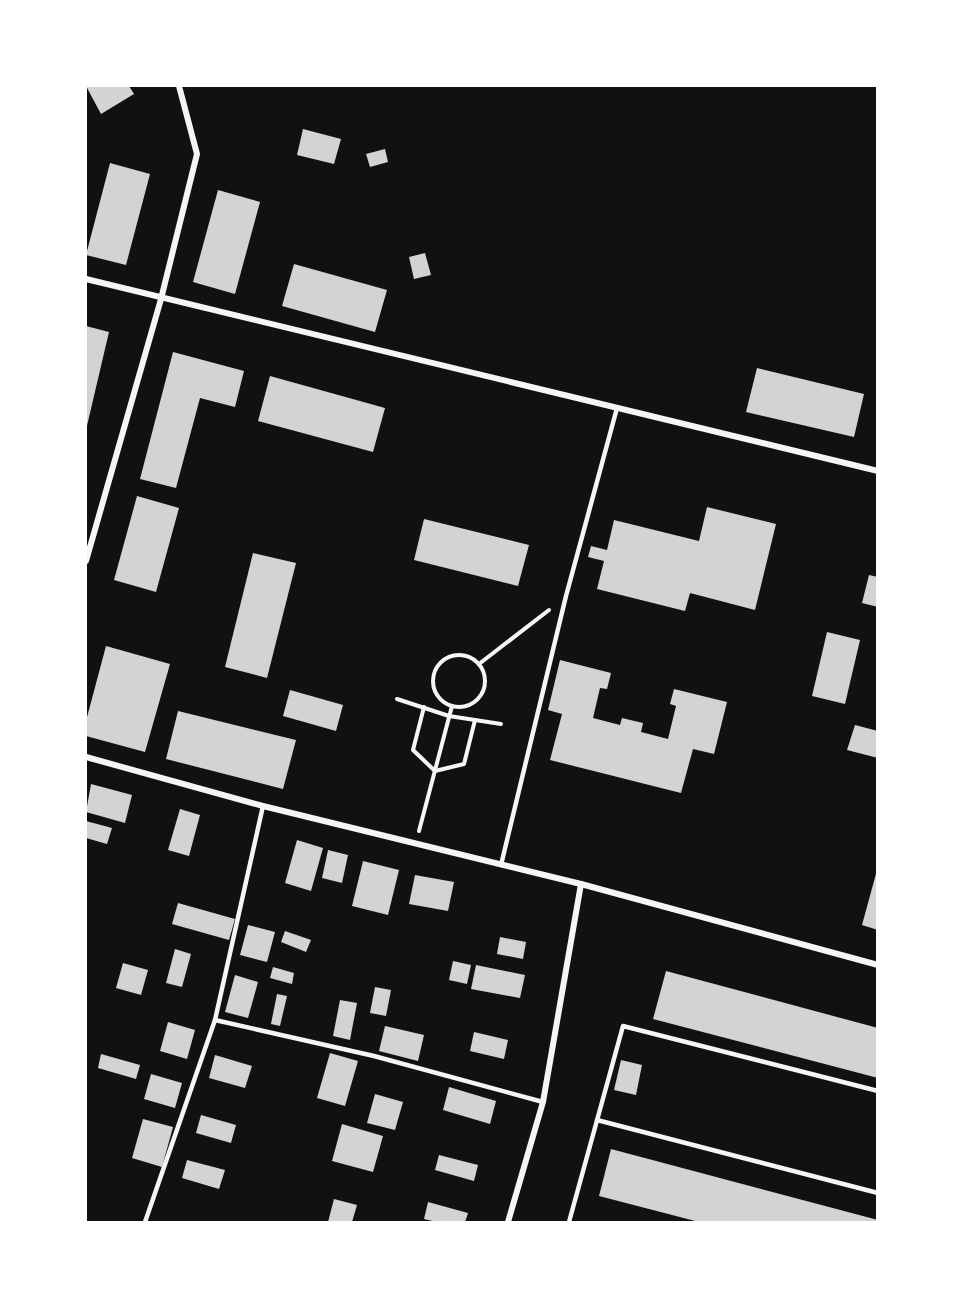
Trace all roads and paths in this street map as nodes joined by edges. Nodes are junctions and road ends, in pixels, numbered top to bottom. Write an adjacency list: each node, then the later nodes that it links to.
1 (179, 86): 3 (street)
2 (86, 279): 3 (street)
3 (161, 298): 4 (street); 6 (street)
4 (617, 408): 5 (street); 7 (lane)
5 (878, 471)
6 (86, 561)
7 (567, 596): 8 (path); 19 (lane)
8 (479, 664): 10 (path); 10 (path)
9 (397, 699): 11 (path)
10 (452, 706): 12 (path)
11 (424, 707): 12 (path); 16 (path)
12 (449, 716): 13 (path); 16 (path)
13 (475, 720): 14 (path); 16 (path)
14 (501, 724)
15 (86, 757): 17 (street)
16 (435, 771): 18 (path)
17 (263, 806): 18 (street); 22 (lane)
18 (416, 844): 19 (street)
19 (501, 864): 20 (street)
20 (581, 884): 21 (street); 24 (street)
21 (878, 965)
22 (215, 1020): 24 (lane); 27 (lane)
23 (878, 1092): 25 (lane)
24 (543, 1102): 28 (street)
25 (597, 1120): 26 (lane); 29 (lane)
26 (878, 1193)
27 (146, 1222)
28 (508, 1222)
29 (570, 1222)

